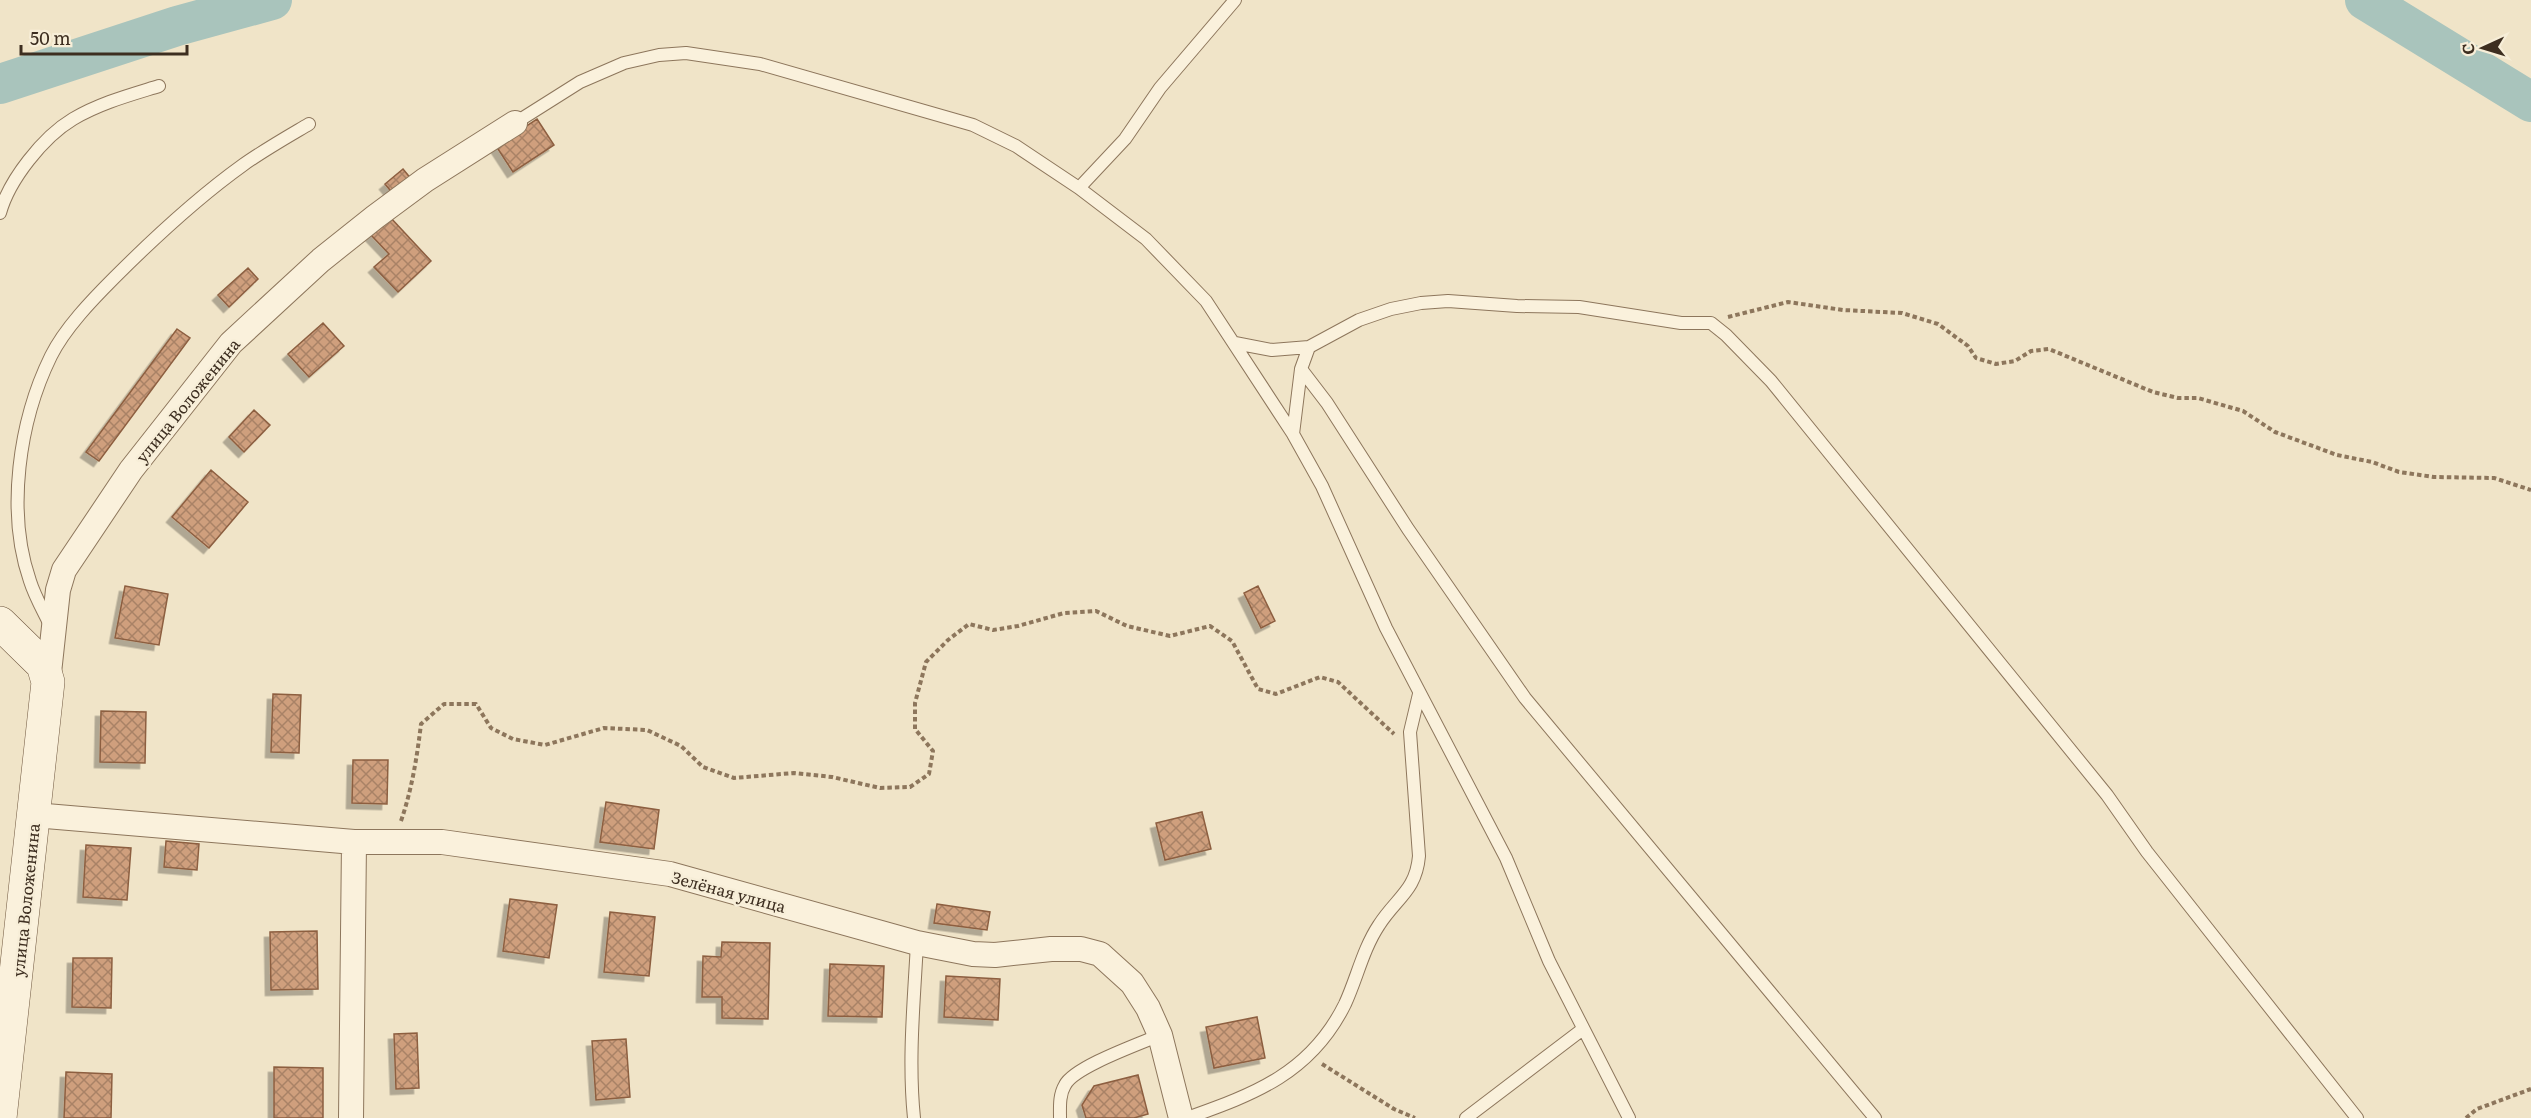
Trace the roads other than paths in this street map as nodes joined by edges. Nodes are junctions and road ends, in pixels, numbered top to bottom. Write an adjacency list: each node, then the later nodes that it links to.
1 (1234, 0): 5 (lane)
2 (159, 86): 6 (lane)
3 (515, 123): 5 (lane); 12 (street, улица Воложенина)
4 (309, 124): 12 (lane)
5 (1079, 188): 7 (lane)
6 (0, 213)
7 (1235, 343): 8 (lane); 10 (lane)
8 (1309, 347): 9 (lane); 29 (lane)
9 (1301, 369): 10 (lane); 28 (lane)
10 (1293, 434): 14 (lane)
11 (0, 623): 13 (main road)
12 (52, 630): 13 (street, улица Воложенина)
13 (48, 682): 15 (main road, улица Воложенина)
14 (1419, 693): 18 (lane); 25 (lane)
15 (34, 815): 16 (street, Зелёная улица); 20 (main road, улица Воложенина)
16 (354, 842): 17 (street, Зелёная улица); 21 (street)
17 (917, 943): 19 (street, Зелёная улица); 22 (lane)
18 (1583, 1029): 26 (lane); 27 (lane)
19 (1160, 1035): 23 (lane); 24 (street)
20 (0, 1118)
21 (351, 1118)
22 (914, 1118)
23 (1060, 1118)
24 (1181, 1118)
25 (1188, 1118)
26 (1466, 1118)
27 (1629, 1118)
28 (1875, 1118)
29 (2357, 1118)

